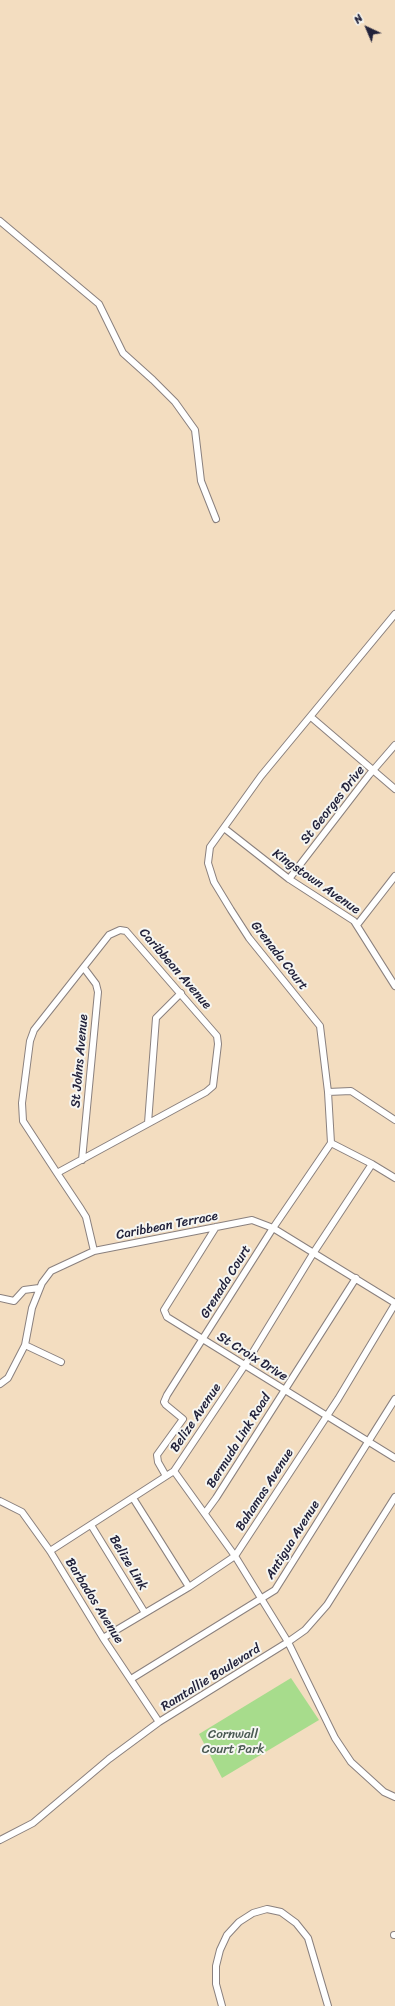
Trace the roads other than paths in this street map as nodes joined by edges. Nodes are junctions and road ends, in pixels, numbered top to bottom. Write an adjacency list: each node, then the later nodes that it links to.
1 (0, 221): 2 (street)
2 (216, 519)
3 (395, 614): 4 (street, Grenada Court)
4 (310, 717): 6 (street); 8 (street, Grenada Court)
5 (395, 744): 6 (street, St Georges Drive)
6 (373, 770): 7 (street); 10 (street, St Georges Drive)
7 (395, 790)
8 (224, 828): 10 (street, Kingstown Avenue); 16 (street, Grenada Court)
9 (395, 876): 11 (street)
10 (289, 879): 12 (street, Kingstown Avenue)
11 (393, 884): 12 (street)
12 (358, 925): 14 (street, Kingstown Avenue)
13 (84, 968): 15 (street, Caribbean Avenue); 20 (street, St Johns Avenue); 22 (street, Caribbean Avenue)
14 (395, 986)
15 (181, 993): 18 (street); 18 (street, Caribbean Avenue)
16 (328, 1092): 17 (street); 19 (street, Grenada Court)
17 (395, 1120)
18 (148, 1123): 20 (street, Caribbean Avenue)
19 (330, 1143): 21 (street); 25 (street, Grenada Court)
20 (82, 1160): 22 (street, Caribbean Avenue)
21 (372, 1164): 23 (street); 27 (street, Belize Avenue)
22 (57, 1173): 26 (street, Caribbean Avenue)
23 (395, 1178)
24 (216, 1227): 25 (street, Caribbean Terrace); 26 (street, Caribbean Terrace); 32 (street, St Croix Drive)
25 (273, 1228): 27 (street, Caribbean Terrace); 32 (street, Grenada Court)
26 (94, 1251): 29 (street, Caribbean Terrace)
27 (314, 1252): 28 (street, Caribbean Terrace); 35 (street, Belize Avenue)
28 (356, 1278): 31 (street, Caribbean Terrace); 37 (street, Bermuda Link Road)
29 (39, 1288): 30 (street); 33 (street, Caribbean Terrace)
30 (0, 1298)
31 (395, 1303): 39 (street, Bahamas Avenue)
32 (203, 1339): 35 (street, St Croix Drive); 43 (street, Grenada Court)
33 (25, 1345): 34 (street); 36 (street, Caribbean Terrace)
34 (61, 1362)
35 (245, 1365): 37 (street, St Croix Drive); 42 (street, Belize Avenue)
36 (0, 1384)
37 (285, 1390): 39 (street, St Croix Drive); 47 (street, Bermuda Link Road)
38 (395, 1399): 40 (street, Antigua Avenue)
39 (327, 1416): 40 (street, St Croix Drive); 50 (street, Bahamas Avenue)
40 (367, 1441): 41 (street, St Croix Drive); 52 (street, Antigua Avenue)
41 (395, 1458)
42 (174, 1471): 43 (street, Belize Avenue); 47 (street)
43 (166, 1476): 45 (street, Belize Avenue)
44 (395, 1497): 55 (street, Ramtallie Boulevard)
45 (133, 1498): 48 (street, Belize Avenue); 51 (street)
46 (0, 1501): 49 (street, Barbados Avenue)
47 (205, 1513): 50 (street)
48 (91, 1525): 49 (street, Belize Avenue); 53 (street, Belize Link)
49 (50, 1551): 54 (street, Barbados Avenue)
50 (235, 1556): 51 (street, Bahamas Avenue); 52 (street)
51 (189, 1587): 53 (street, Bahamas Avenue)
52 (261, 1600): 55 (street); 56 (street, Antigua Avenue)
53 (145, 1613): 54 (street, Bahamas Avenue)
54 (103, 1638): 56 (street, Barbados Avenue)
55 (288, 1642): 57 (street, Ramtallie Boulevard); 58 (street)
56 (131, 1679): 57 (street, Barbados Avenue)
57 (159, 1722): 59 (street, Ramtallie Boulevard)
58 (395, 1797)
59 (0, 1840)
60 (222, 2006): 61 (street)
61 (328, 2006)

